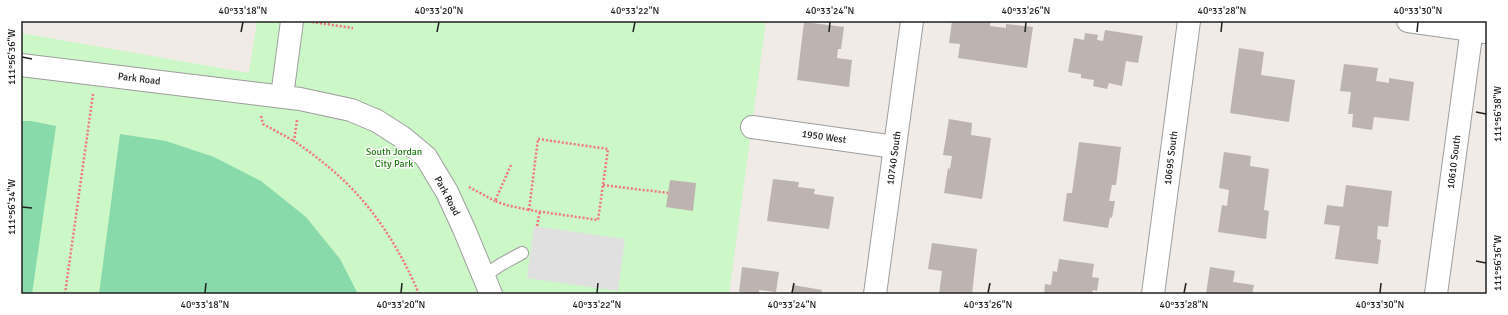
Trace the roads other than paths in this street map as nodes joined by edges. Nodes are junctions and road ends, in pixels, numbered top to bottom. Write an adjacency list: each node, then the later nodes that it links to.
1 (292, 21): 7 (street)
2 (912, 21): 9 (street, 10740 South)
3 (1189, 21): 13 (street, 10695 South)
4 (1408, 21): 5 (street)
5 (1478, 28): 14 (street, 10610 South)
6 (21, 65): 7 (street, Park Road)
7 (282, 96): 11 (street, Park Road)
8 (752, 127): 9 (street, 1950 West)
9 (895, 147): 12 (street, 10740 South)
10 (522, 253): 11 (lane)
11 (487, 285)
12 (875, 294)
13 (1153, 294)
14 (1436, 294)

